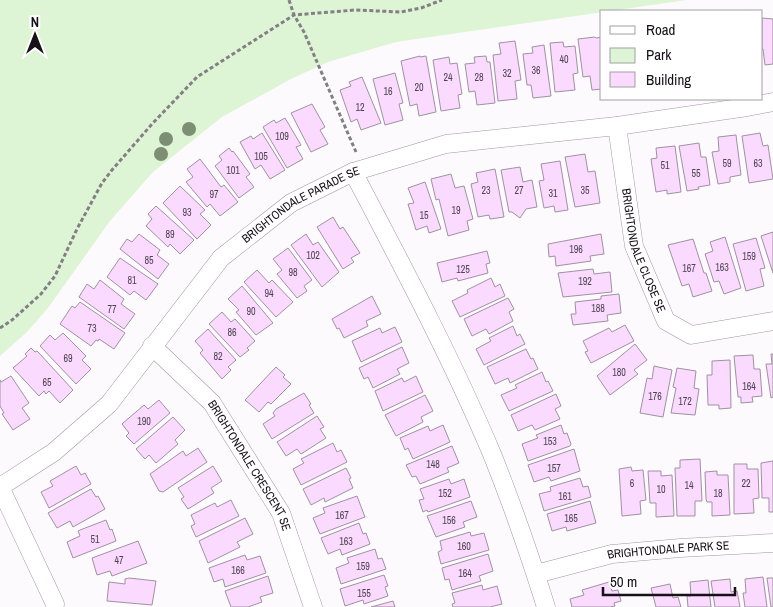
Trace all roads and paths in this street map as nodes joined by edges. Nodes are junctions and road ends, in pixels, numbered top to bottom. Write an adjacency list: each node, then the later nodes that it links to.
1 (289, 0): 3 (path)
2 (442, 0): 3 (path)
3 (294, 14): 6 (path); 9 (path)
4 (773, 102): 5 (street)
5 (617, 126): 7 (street); 8 (street, BRIGHTONDALE CLOSE SE)
6 (356, 152)
7 (353, 172): 10 (street, BRIGHTONDALE PARADE SE); 13 (street, BRIGHTONDALE PARADE SE)
8 (773, 321)
9 (0, 328)
10 (152, 346): 11 (street, BRIGHTONDALE PARADE SE); 15 (street, BRIGHTONDALE CRESCENT SE)
11 (0, 487): 14 (street)
12 (773, 543): 13 (street, BRIGHTONDALE PARK SE)
13 (536, 574): 16 (street, BRIGHTONDALE PARADE SE)
14 (55, 604)
15 (313, 607)
16 (546, 607)

